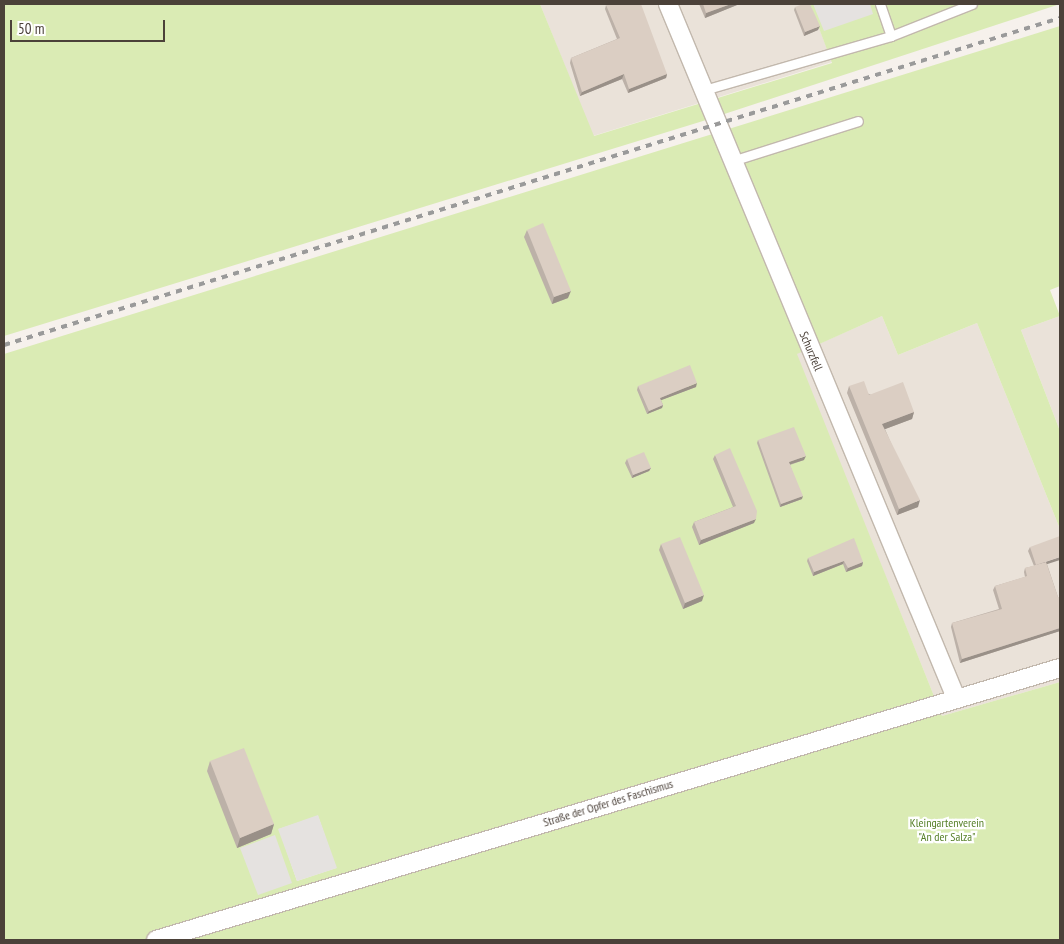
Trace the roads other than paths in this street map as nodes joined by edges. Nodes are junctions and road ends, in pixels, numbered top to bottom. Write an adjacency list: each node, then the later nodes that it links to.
1 (668, 4): 5 (street, Schurzfell)
2 (880, 4): 4 (lane)
3 (972, 4): 4 (lane)
4 (891, 36): 5 (lane)
5 (704, 90): 7 (street, Schurzfell)
6 (858, 120): 7 (lane)
7 (732, 162): 9 (street, Schurzfell)
8 (1060, 668): 9 (street, Straße der Opfer des Faschismus)
9 (956, 698): 10 (street, Straße der Opfer des Faschismus)
10 (156, 940)

